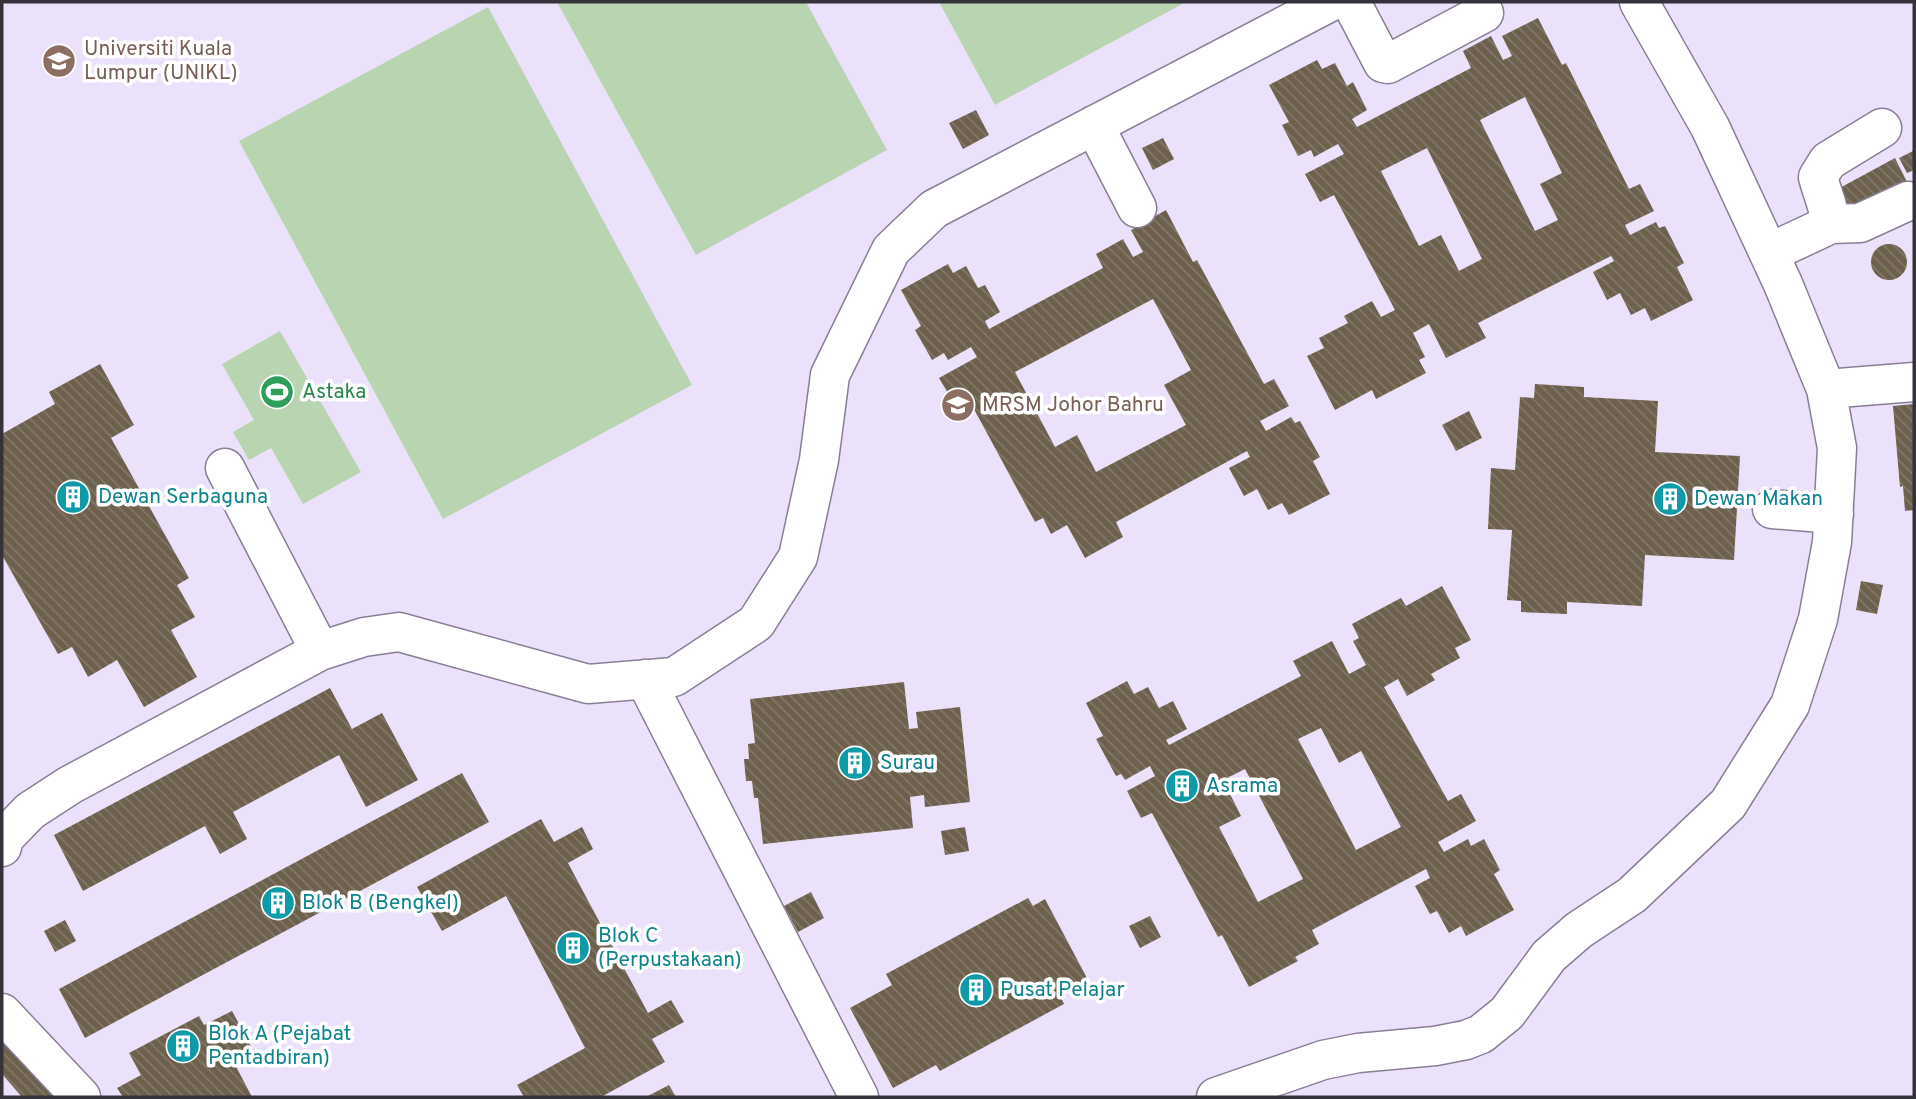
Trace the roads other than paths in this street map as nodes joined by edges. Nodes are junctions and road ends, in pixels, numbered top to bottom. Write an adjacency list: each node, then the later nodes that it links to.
1 (1330, 2): 5 (lane)
2 (1351, 2): 4 (lane)
3 (1639, 2): 10 (lane)
4 (1484, 13)
5 (1094, 125): 8 (lane); 17 (lane)
6 (1882, 128): 9 (lane)
7 (1908, 201): 9 (lane)
8 (1138, 208)
9 (1831, 224): 10 (lane)
10 (1769, 253): 12 (lane)
11 (1914, 382): 12 (lane)
12 (1826, 388): 15 (lane)
13 (225, 468): 16 (lane)
14 (1772, 509): 15 (lane)
15 (1834, 514): 22 (lane)
16 (320, 651): 17 (lane); 18 (lane)
17 (645, 680): 21 (lane)
18 (2, 847)
19 (2, 1013): 20 (lane)
20 (81, 1097)
21 (859, 1097)
22 (1216, 1097)

